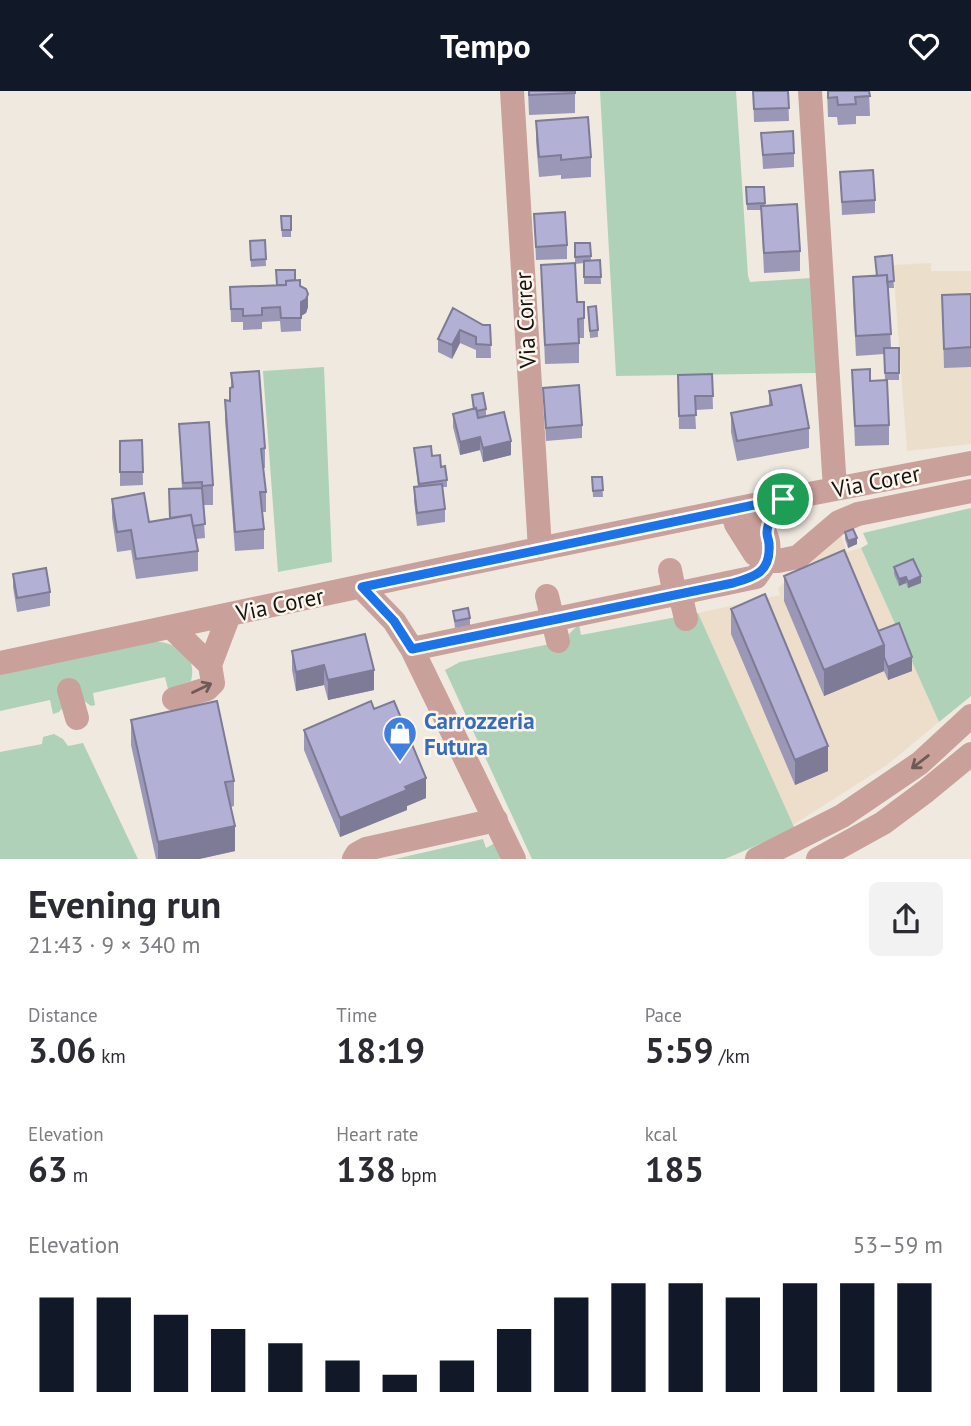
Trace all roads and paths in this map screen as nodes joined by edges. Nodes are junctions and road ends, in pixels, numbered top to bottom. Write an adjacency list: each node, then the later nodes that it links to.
1 (512, 91): 9 (street, Via Correr)
2 (810, 91): 4 (street)
3 (971, 463): 4 (street, Via Corer)
4 (835, 489): 6 (street, Via Corer)
5 (971, 491): 10 (street)
6 (783, 499): 7 (street, Via Corer); 8 (street)
7 (739, 508): 8 (street); 9 (street, Via Corer); 10 (street)
8 (766, 532): 10 (street)
9 (540, 549): 12 (street, Via Corer)
10 (768, 561): 14 (street)
11 (670, 570): 14 (street)
12 (400, 578): 13 (street, Via Corer); 17 (street)
13 (362, 587): 15 (street, Via Corer); 17 (street)
14 (678, 594): 16 (street); 19 (street)
15 (229, 615): 18 (street, Via Corer); 21 (street)
16 (686, 619)
17 (394, 621): 19 (street)
18 (171, 627): 20 (street, Via Corer); 21 (street)
19 (412, 649): 27 (street)
20 (0, 663)
21 (210, 665): 23 (street, one-way to 21)
22 (69, 690): 25 (street)
23 (174, 699)
24 (971, 716): 30 (street, one-way to 30)
25 (77, 718)
26 (971, 754): 31 (street)
27 (496, 820): 28 (street); 29 (street)
28 (355, 859)
29 (514, 859)
30 (757, 859)
31 (818, 859)

